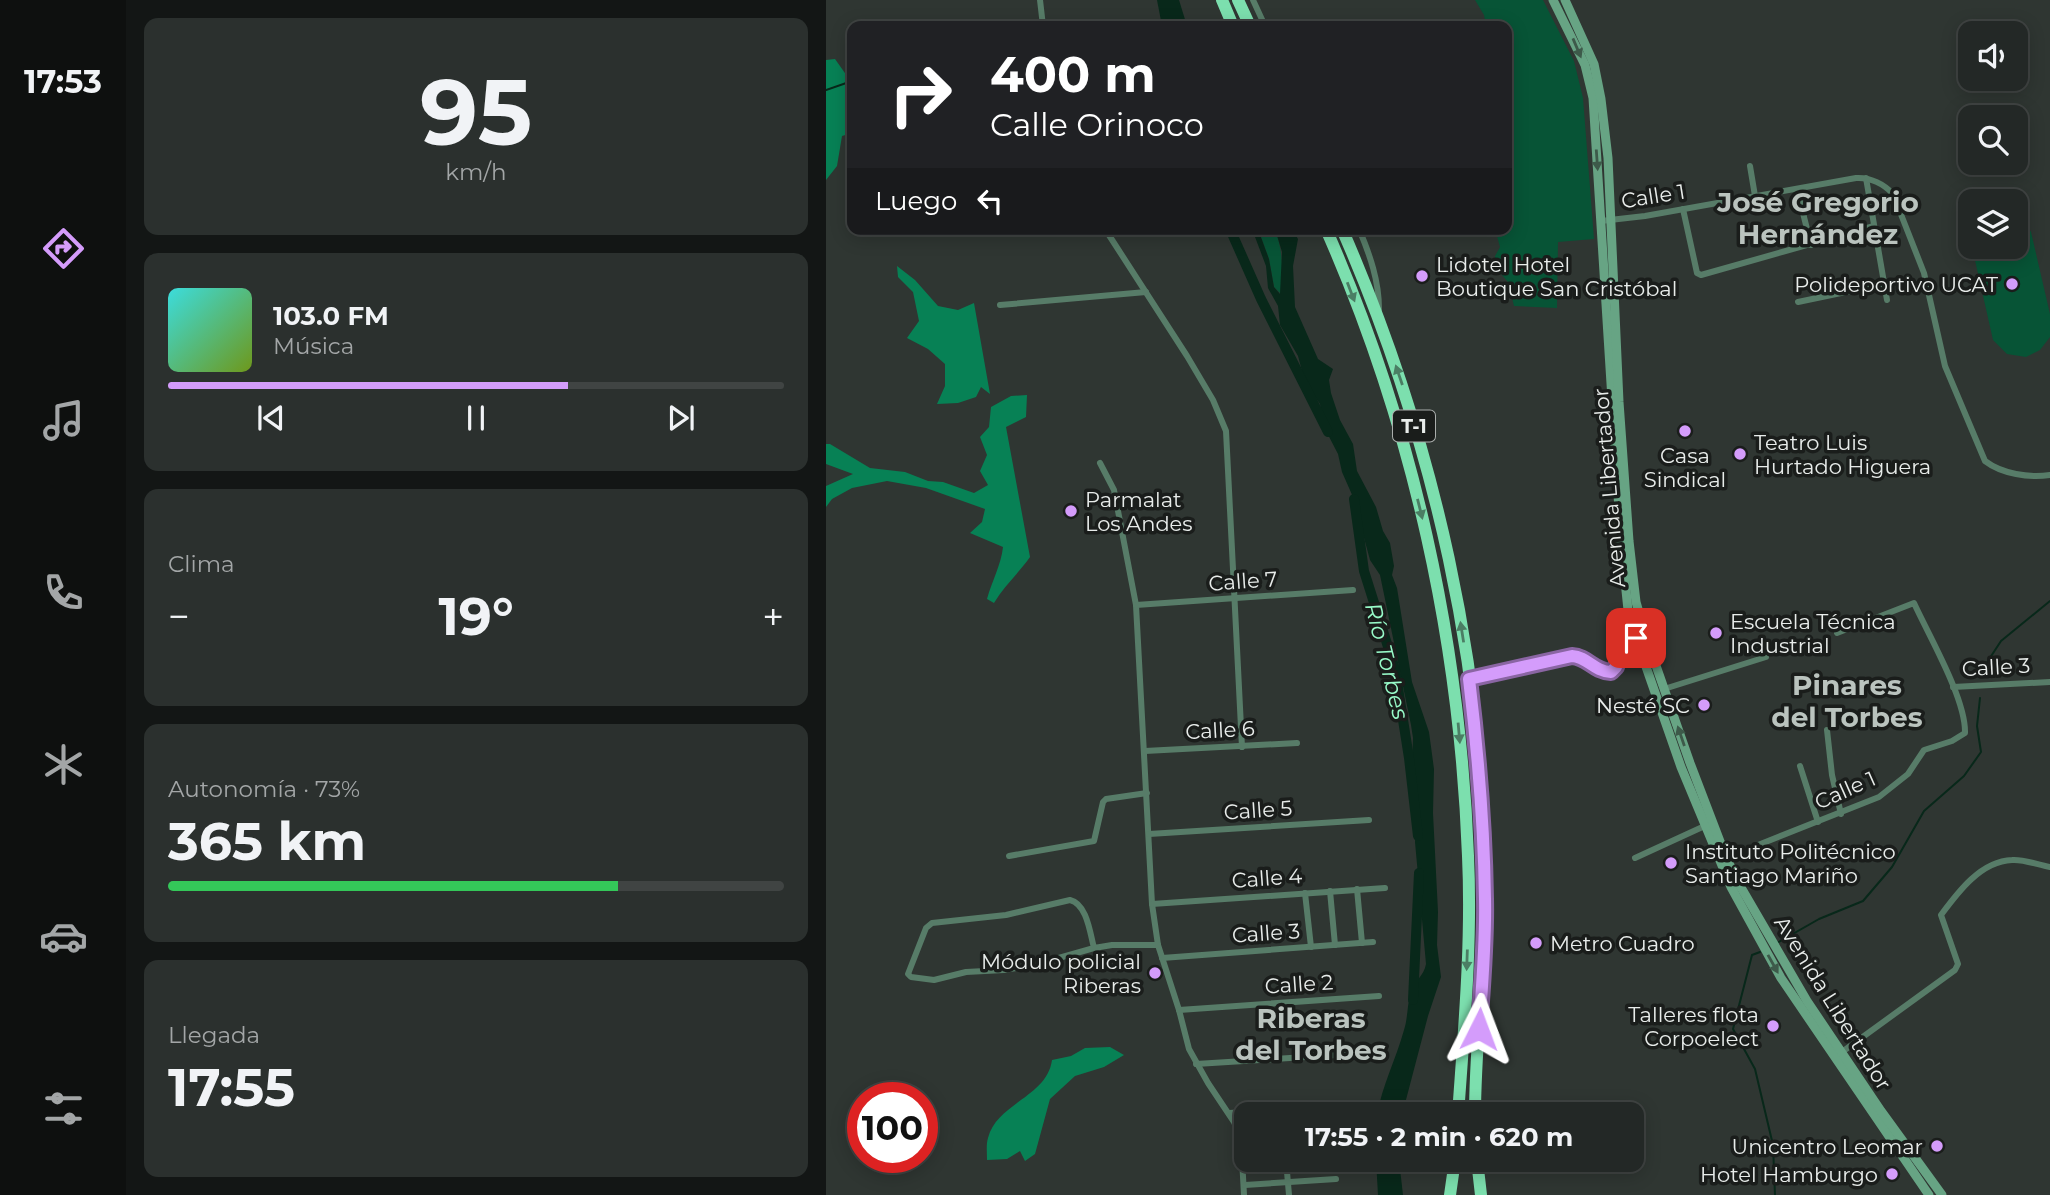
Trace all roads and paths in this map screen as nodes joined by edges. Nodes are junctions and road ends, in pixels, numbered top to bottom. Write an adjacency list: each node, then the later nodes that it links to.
1 (1040, 0): 7 (street)
2 (1222, 0): 8 (highway)
3 (1238, 0): 9 (highway)
4 (1253, 0): 10 (street)
5 (1553, 0): 16 (main road, Avenida Libertador, one-way to 16)
6 (1565, 0): 16 (main road, Avenida Libertador)
7 (1042, 21)
8 (1232, 21)
9 (1248, 21)
10 (1263, 21)
11 (1750, 166): 14 (street)
12 (1866, 177): 13 (street, Calle 1); 17 (street); 30 (street)
13 (1797, 189): 14 (street, Calle 1); 22 (street)
14 (1755, 197): 15 (street, Calle 1)
15 (1683, 209): 16 (street, Calle 1); 22 (street)
16 (1606, 221): 35 (main road, Avenida Libertador); 40 (main road, Avenida Libertador)
17 (1874, 226): 22 (street); 23 (street)
18 (1109, 235): 24 (street)
19 (1328, 235): 73 (highway, T-1, one-way to 73)
20 (1344, 235): 28 (highway, T-1)
21 (1361, 235): 28 (street)
22 (1811, 245)
23 (1884, 284): 25 (street); 26 (street)
24 (1146, 292): 27 (street); 32 (street)
25 (1887, 300)
26 (1798, 302)
27 (1000, 305)
28 (1379, 318): 37 (highway, T-1, one-way to 28)
29 (1100, 463): 33 (street)
30 (2050, 475)
31 (1353, 590): 32 (street, Calle 7)
32 (1234, 600): 33 (street, Calle 7); 43 (street)
33 (1136, 605): 44 (street)
34 (1837, 633): 39 (street, Calle 3)
35 (1636, 638): 37 (street); 50 (main road, Avenida Libertador)
36 (1766, 657): 40 (street)
37 (1469, 679): 74 (highway, T-1)
38 (2050, 682): 39 (street, Calle 3)
39 (1953, 687): 47 (street, Calle 1)
40 (1664, 689): 50 (main road, Avenida Libertador, one-way to 40)
41 (1827, 730): 47 (street)
42 (1297, 743): 43 (street, Calle 6)
43 (1242, 747): 44 (street, Calle 6)
44 (1145, 751): 46 (street)
45 (1800, 766): 49 (street)
46 (1147, 793): 51 (street); 53 (street)
47 (1842, 814): 49 (street, Calle 1)
48 (1369, 820): 51 (street, Calle 5)
49 (1818, 822): 52 (street, Calle 1)
50 (1709, 824): 54 (street); 70 (main road, Avenida Libertador); 87 (main road, Avenida Libertador, one-way to 87)
51 (1149, 835): 60 (street)
52 (1758, 845)
53 (1009, 856)
54 (1635, 858)
55 (2050, 867): 70 (street)
56 (1385, 888): 57 (street, Calle 4)
57 (1357, 889): 58 (street, Calle 4); 62 (street)
58 (1330, 891): 59 (street, Calle 4); 63 (street)
59 (1305, 893): 60 (street, Calle 4); 66 (street)
60 (1152, 904): 64 (street)
61 (1373, 942): 62 (street, Calle 3)
62 (1362, 943): 63 (street, Calle 3)
63 (1335, 944): 66 (street, Calle 3)
64 (1158, 945): 65 (street); 67 (street)
65 (1094, 947): 65 (street)
66 (1311, 947): 67 (street, Calle 3)
67 (1162, 958): 69 (street)
68 (1379, 996): 69 (street, Calle 2)
69 (1179, 1010): 72 (street)
70 (1842, 1052): 88 (main road, Avenida Libertador)
71 (1370, 1053): 72 (street)
72 (1196, 1064): 75 (street)
73 (1459, 1102)
74 (1476, 1102)
75 (1229, 1113): 76 (street); 82 (street)
76 (1234, 1113)
77 (1287, 1172): 81 (street)
78 (1453, 1172): 85 (highway)
79 (1478, 1172): 86 (highway)
80 (1336, 1179): 81 (street)
81 (1288, 1180): 82 (street); 84 (street)
82 (1245, 1185): 83 (street)
83 (1244, 1195)
84 (1289, 1195)
85 (1450, 1195)
86 (1481, 1195)
87 (1929, 1195)
88 (1942, 1195)

